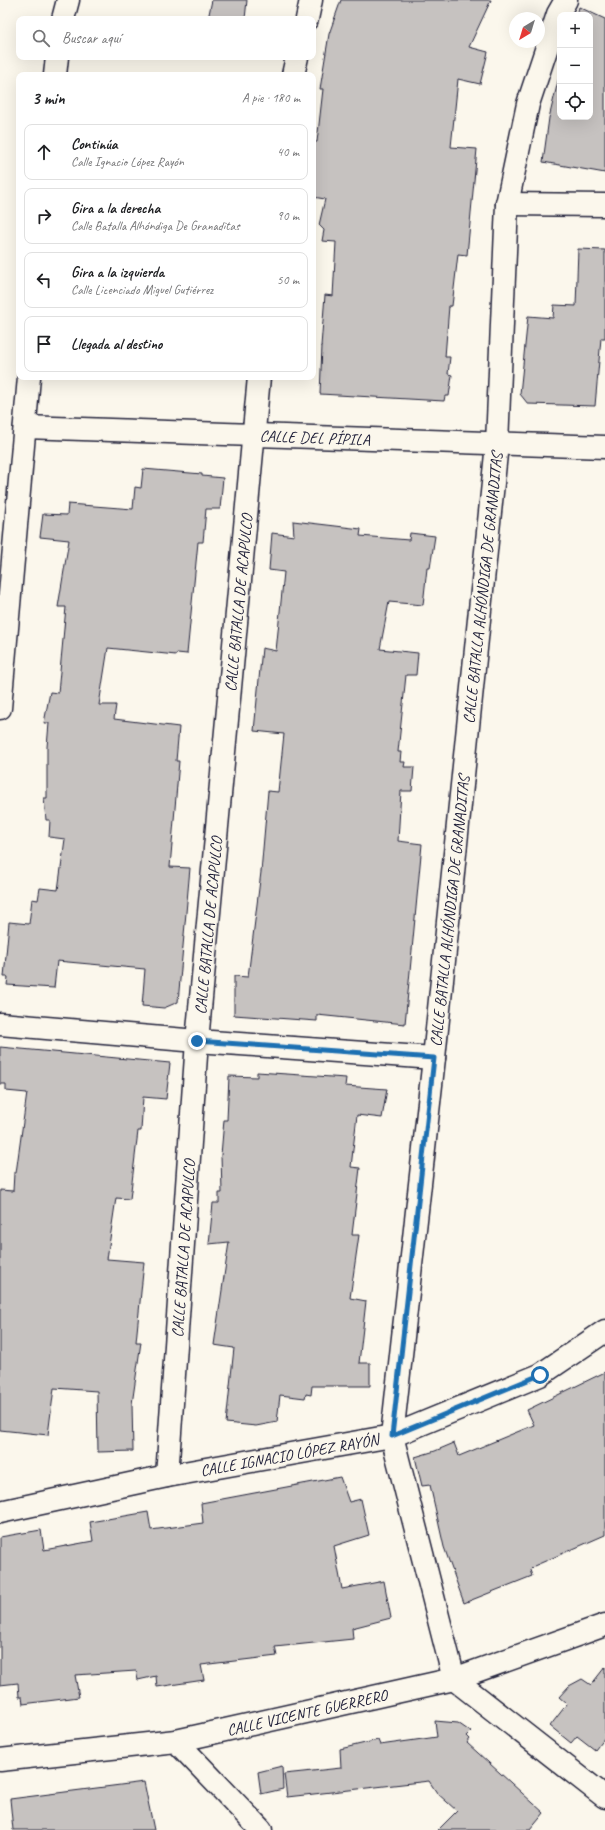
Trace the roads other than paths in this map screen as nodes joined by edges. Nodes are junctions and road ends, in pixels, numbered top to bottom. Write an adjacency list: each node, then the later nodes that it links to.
1 (68, 0): 4 (street)
2 (311, 0): 5 (street)
3 (566, 0): 10 (street, CALLE BATALLA ALHÓNDIGA DE GRANADITAS)
4 (64, 16)
5 (308, 16)
6 (57, 60): 8 (street)
7 (296, 60): 9 (street)
8 (55, 72)
9 (294, 72)
10 (507, 204): 11 (street); 16 (street, CALLE BATALLA ALHÓNDIGA DE GRANADITAS)
11 (605, 205)
12 (29, 380): 14 (street)
13 (259, 380): 15 (street, CALLE BATALLA DE ACAPULCO)
14 (24, 426): 15 (street, CALLE DEL PÍPILA); 18 (street)
15 (255, 435): 16 (street, CALLE DEL PÍPILA); 20 (street, CALLE BATALLA DE ACAPULCO)
16 (497, 444): 17 (street, CALLE DEL PÍPILA); 21 (street, CALLE BATALLA ALHÓNDIGA DE GRANADITAS)
17 (605, 447)
18 (0, 708)
19 (0, 1024): 20 (street)
20 (197, 1041): 21 (street); 24 (street, CALLE BATALLA DE ACAPULCO)
21 (434, 1058): 23 (street, CALLE BATALLA ALHÓNDIGA DE GRANADITAS)
22 (605, 1331): 23 (street, CALLE IGNACIO LÓPEZ RAYÓN)
23 (392, 1436): 24 (street, CALLE IGNACIO LÓPEZ RAYÓN); 27 (street, CALLE BATALLA ALHÓNDIGA DE GRANADITAS)
24 (167, 1476): 25 (street, CALLE IGNACIO LÓPEZ RAYÓN)
25 (0, 1512)
26 (605, 1625): 27 (street, CALLE VICENTE GUERRERO)
27 (454, 1679): 28 (street, CALLE VICENTE GUERRERO); 30 (street)
28 (176, 1741): 29 (street, CALLE VICENTE GUERRERO); 31 (street)
29 (0, 1760)
30 (605, 1797)
31 (261, 1830)

